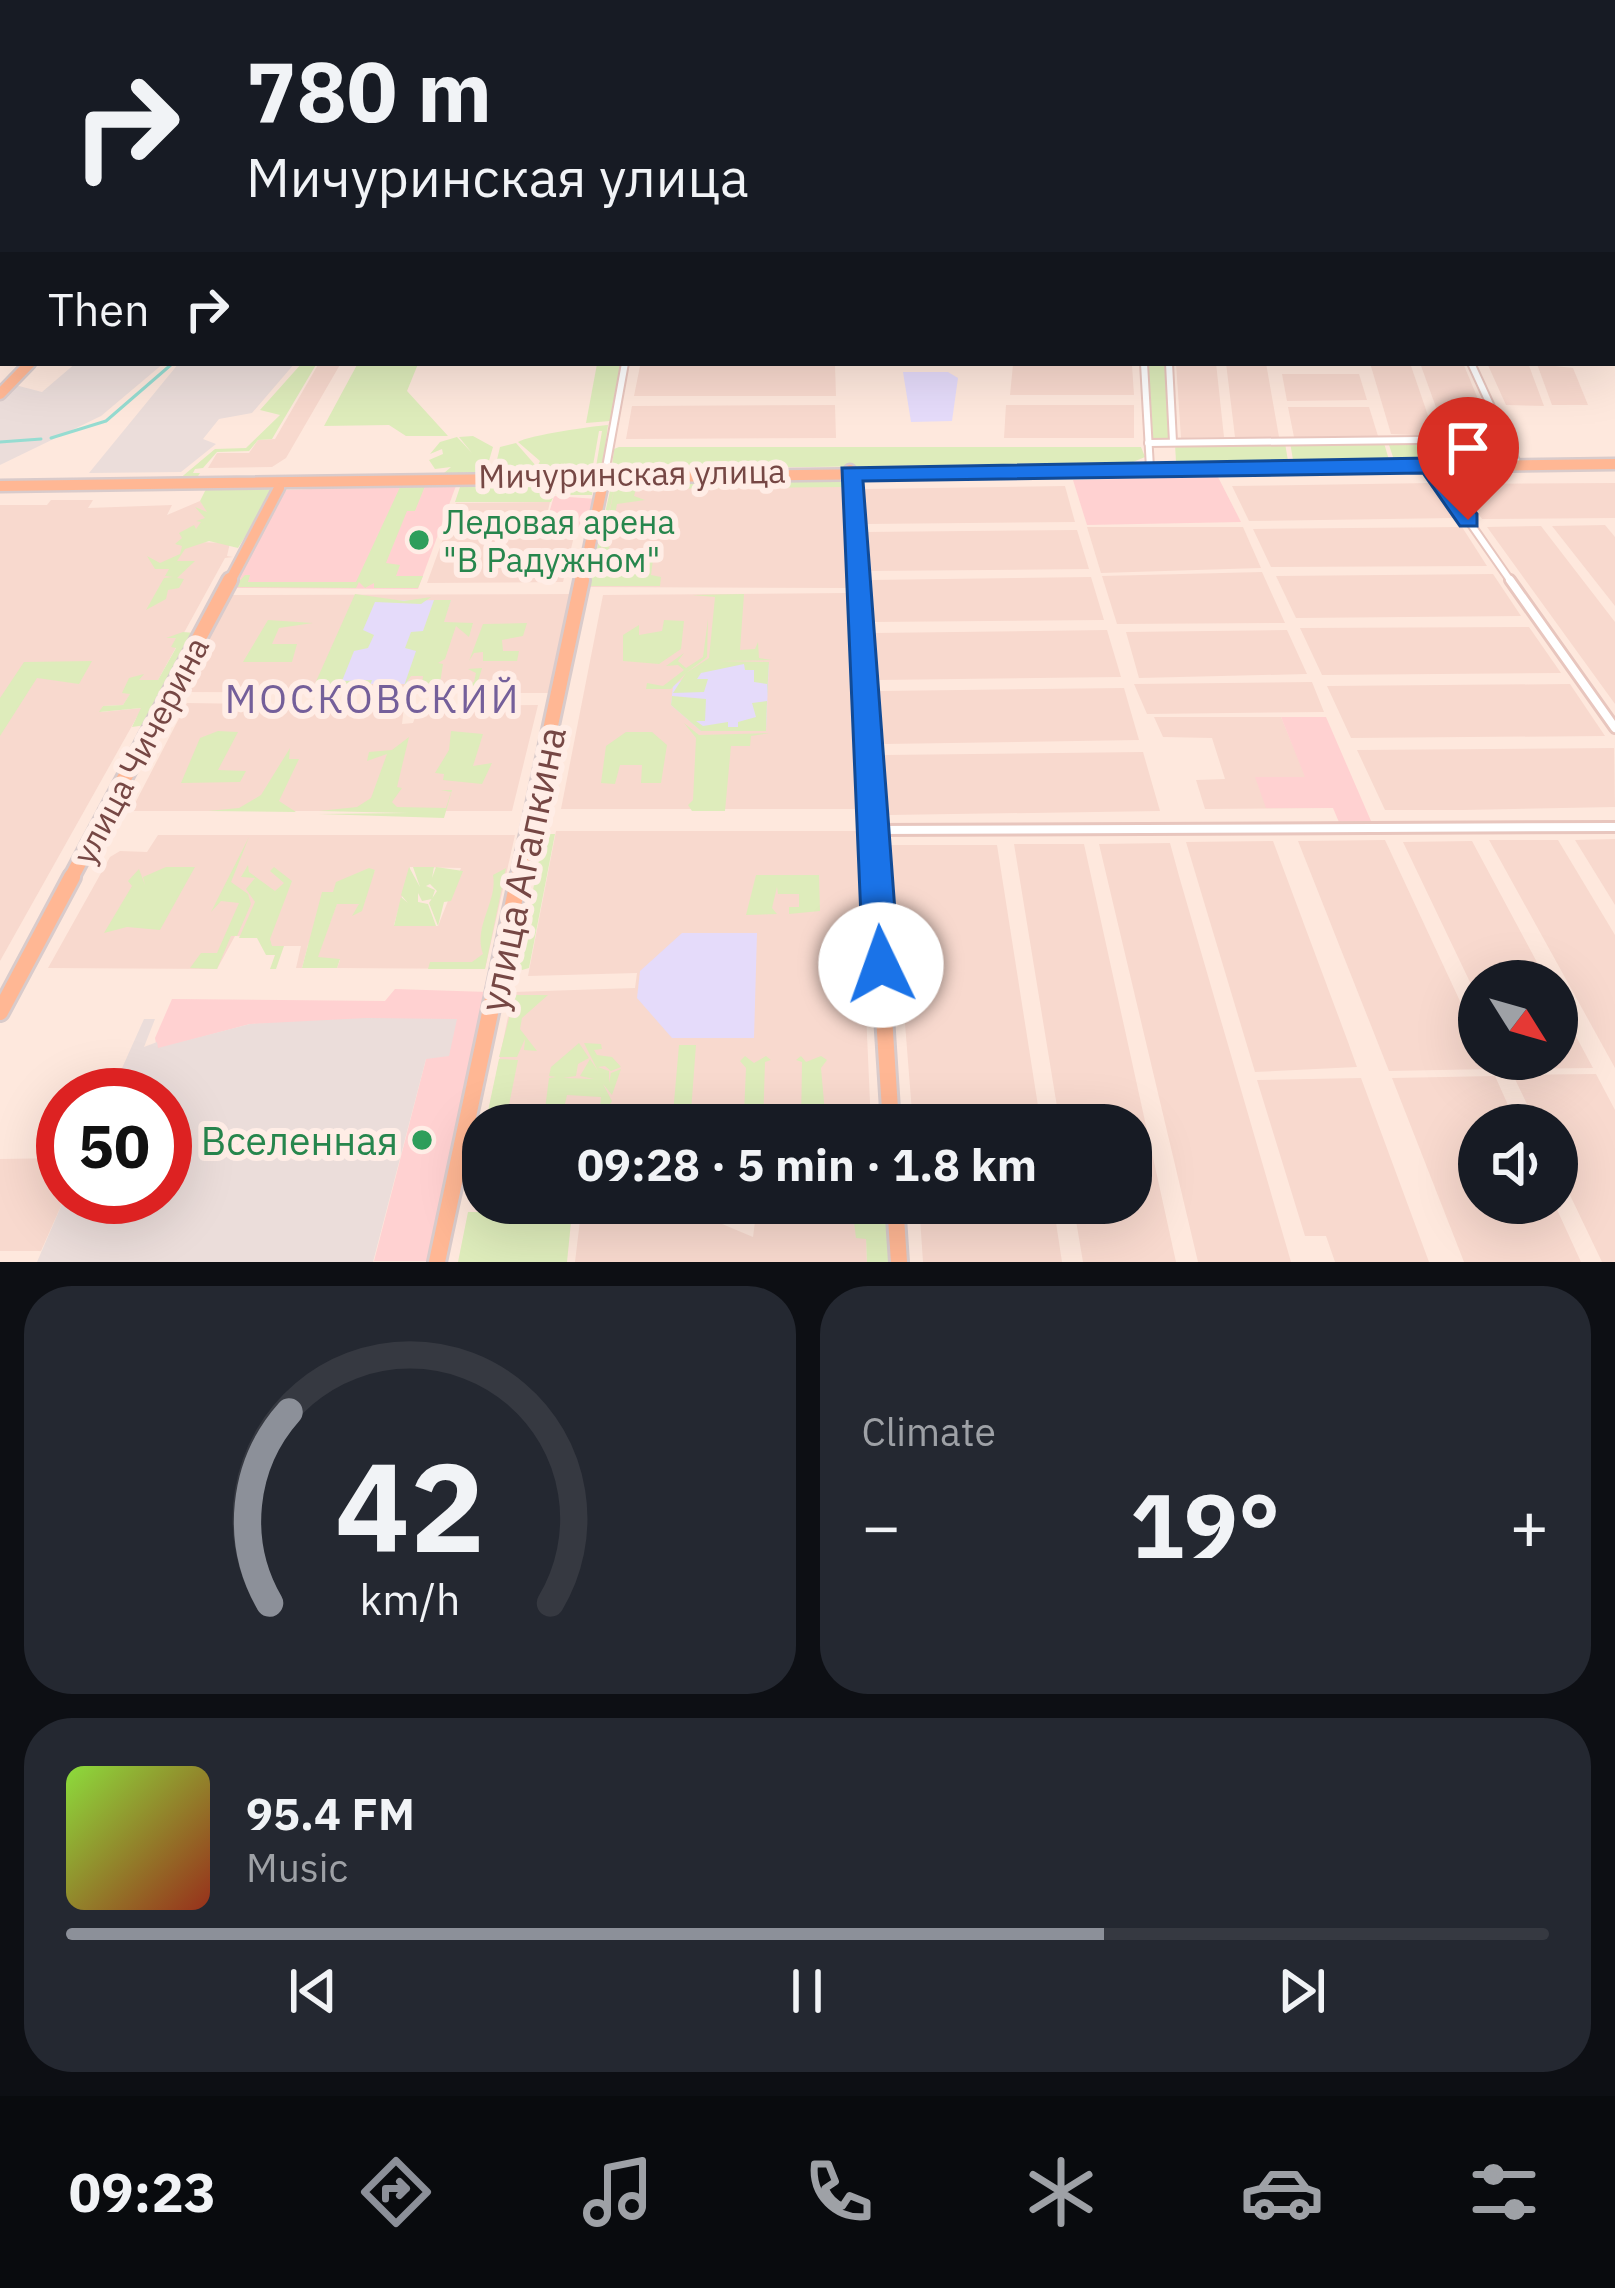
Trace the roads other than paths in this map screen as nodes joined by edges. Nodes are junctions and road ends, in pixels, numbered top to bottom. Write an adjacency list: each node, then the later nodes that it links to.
1 (27, 366): 6 (main road)
2 (624, 366): 15 (street)
3 (1144, 366): 9 (street)
4 (1169, 366): 8 (street)
5 (1472, 366): 7 (street)
6 (0, 394)
7 (1503, 439): 8 (street); 10 (street)
8 (1173, 442): 9 (street)
9 (1148, 443): 12 (street)
10 (1516, 461): 11 (main road, Мичуринская улица); 12 (main road, Мичуринская улица)
11 (1615, 462): 13 (main road, Мичуринская улица)
12 (1149, 466): 13 (main road, Мичуринская улица); 14 (main road, Мичуринская улица)
13 (1430, 466): 18 (street)
14 (850, 471): 15 (main road, Мичуринская улица); 20 (main road)
15 (605, 476): 17 (main road, Мичуринская улица); 24 (main road, улица Агапкина)
16 (0, 486): 17 (main road, Мичуринская улица)
17 (281, 486): 21 (main road, улица Чичерина)
18 (1615, 728)
19 (1615, 827): 20 (street)
20 (873, 830): 22 (main road)
21 (0, 1012)
22 (890, 1104)
23 (897, 1224): 25 (main road)
24 (437, 1262)
25 (899, 1262)

